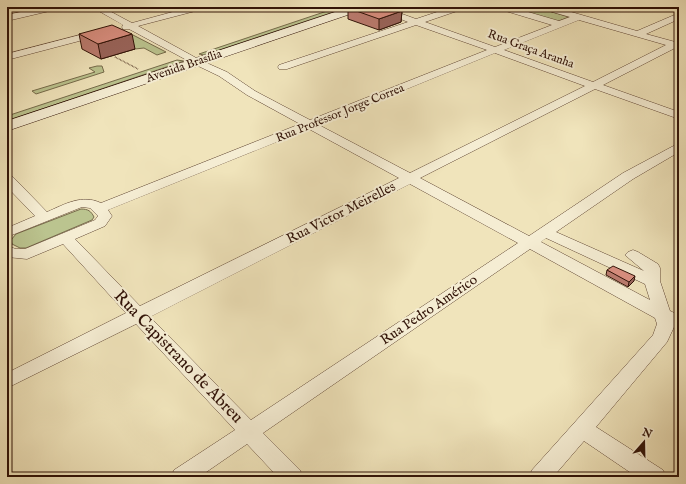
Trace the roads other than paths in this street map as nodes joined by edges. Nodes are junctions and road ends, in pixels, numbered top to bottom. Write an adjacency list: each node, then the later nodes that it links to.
1 (55, 7): 12 (street)
2 (96, 7): 15 (street)
3 (200, 7): 15 (street)
4 (329, 7): 19 (main road, Avenida Brasília)
5 (361, 7): 21 (main road, Avenida Brasília)
6 (375, 7): 13 (street, Rua Graça Aranha)
7 (460, 7): 13 (street)
8 (502, 7): 14 (street)
9 (545, 7): 11 (street)
10 (679, 16): 16 (street)
11 (578, 17): 14 (street, Rua Professor Jorge Correa); 16 (street)
12 (7, 18)
13 (416, 22): 18 (street, Rua Graça Aranha); 22 (street)
14 (559, 24): 18 (street, Rua Professor Jorge Correa)
15 (130, 25): 19 (street); 20 (street)
16 (638, 34): 17 (street)
17 (677, 45): 23 (street, Rua Victor Meirelles)
18 (495, 50): 23 (street, Rua Graça Aranha); 28 (street, Rua Professor Jorge Correa)
19 (183, 55): 21 (street); 26 (main road, Avenida Brasília)
20 (7, 57)
21 (197, 62): 28 (street); 29 (main road, Avenida Brasília)
22 (283, 67)
23 (594, 85): 25 (street, Rua Graça Aranha); 32 (street, Rua Victor Meirelles)
24 (679, 104): 25 (street)
25 (666, 111): 27 (street, Rua Graça Aranha)
26 (7, 113)
27 (679, 116)
28 (310, 124): 32 (street); 33 (street, Rua Professor Jorge Correa)
29 (7, 126)
30 (679, 147): 35 (street, Rua Pedro Américo)
31 (7, 178): 34 (street)
32 (410, 178): 38 (street); 44 (street, Rua Victor Meirelles)
33 (101, 208): 34 (street); 37 (street)
34 (44, 217): 36 (street)
35 (544, 232): 38 (street, Rua Pedro Américo); 41 (street)
36 (7, 233)
37 (65, 238): 39 (street); 44 (street, Rua Capistrano de Abreu)
38 (529, 242): 42 (street); 48 (street, Rua Pedro Américo)
39 (7, 251)
40 (633, 255): 43 (street)
41 (602, 258): 42 (street); 43 (street)
42 (585, 272): 45 (street)
43 (652, 281): 45 (street)
44 (138, 315): 46 (street, Rua Victor Meirelles); 48 (street, Rua Capistrano de Abreu)
45 (671, 319): 47 (street)
46 (7, 381)
47 (582, 429): 51 (street); 52 (street)
48 (249, 432): 49 (street, Rua Pedro Américo); 50 (street, Rua Capistrano de Abreu)
49 (182, 477)
50 (292, 477)
51 (540, 477)
52 (655, 477)

